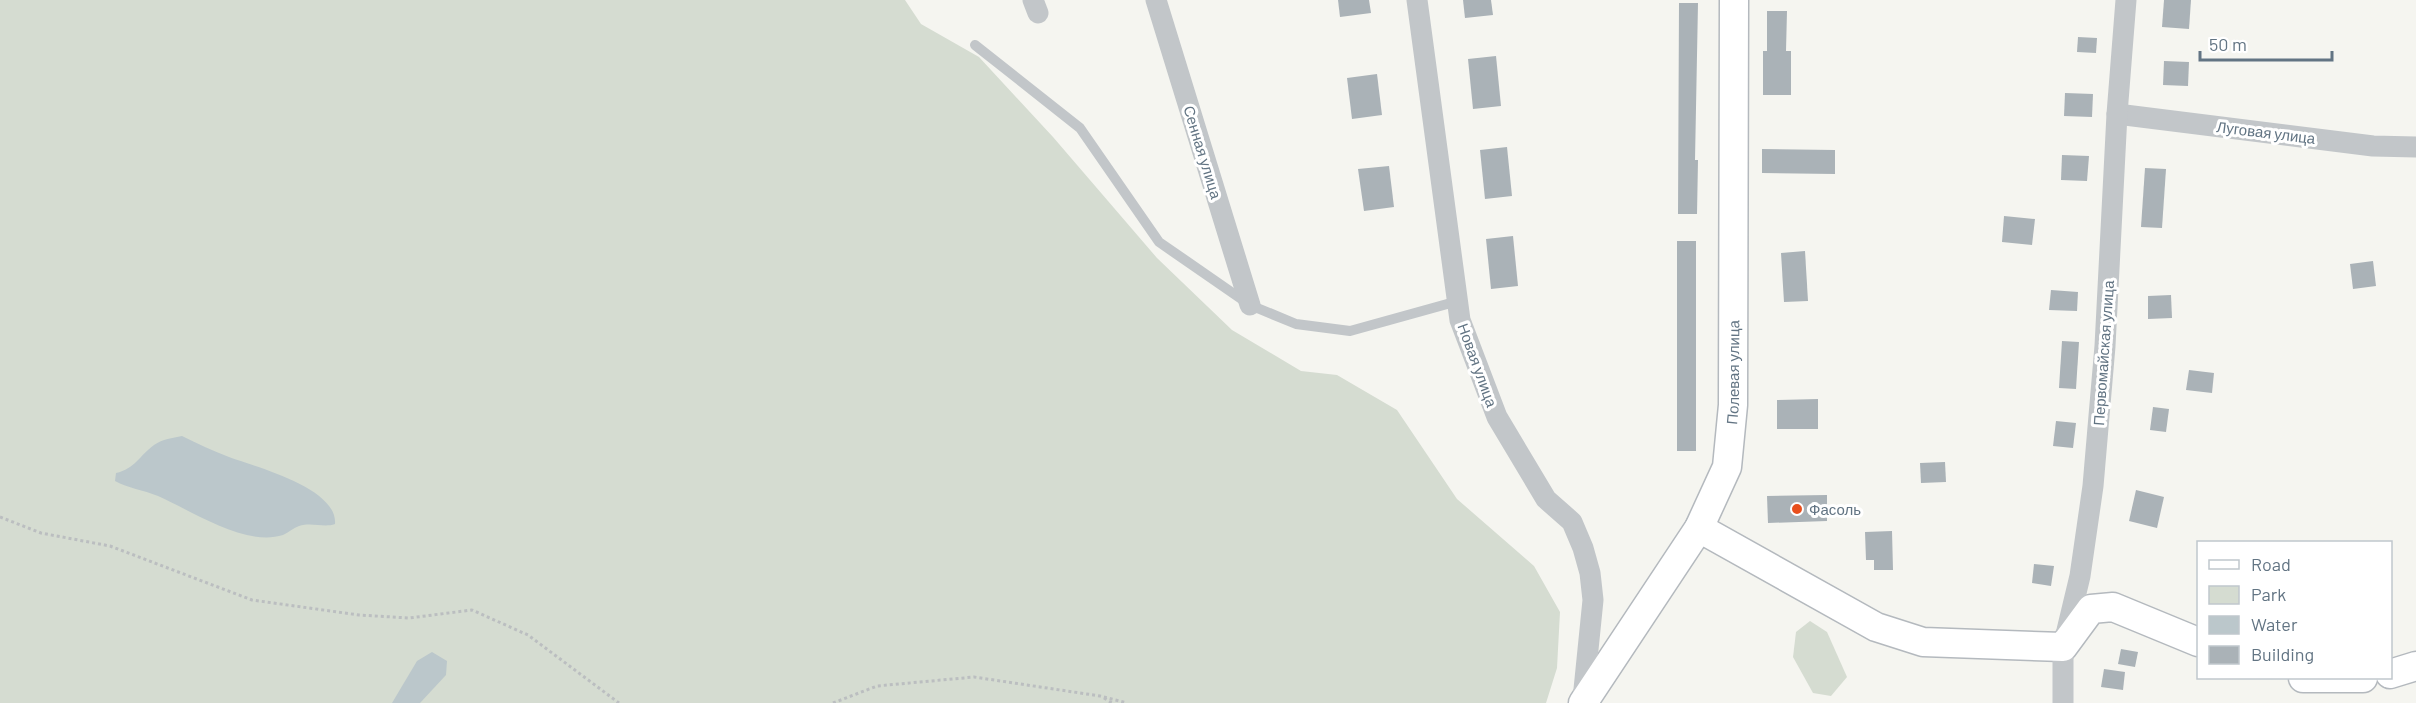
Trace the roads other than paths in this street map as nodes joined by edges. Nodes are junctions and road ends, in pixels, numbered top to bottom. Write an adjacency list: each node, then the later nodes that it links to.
1 (1156, 0): 9 (street, Сенная улица)
2 (1417, 0): 8 (street, Новая улица)
3 (1734, 0): 10 (street, Полевая улица)
4 (2126, 0): 6 (street, Первомайская улица)
5 (975, 45): 9 (lane)
6 (2117, 114): 7 (street, Луговая улица); 12 (street, Первомайская улица)
7 (2416, 147)
8 (1458, 301): 9 (lane); 15 (street, Новая улица)
9 (1250, 305)
10 (1699, 528): 12 (street); 15 (street, Полевая улица)
11 (2197, 641): 12 (street)
12 (2063, 648): 16 (street, Первомайская улица)
13 (2416, 666): 14 (street)
14 (2392, 675)
15 (1583, 703)
16 (2063, 703)

